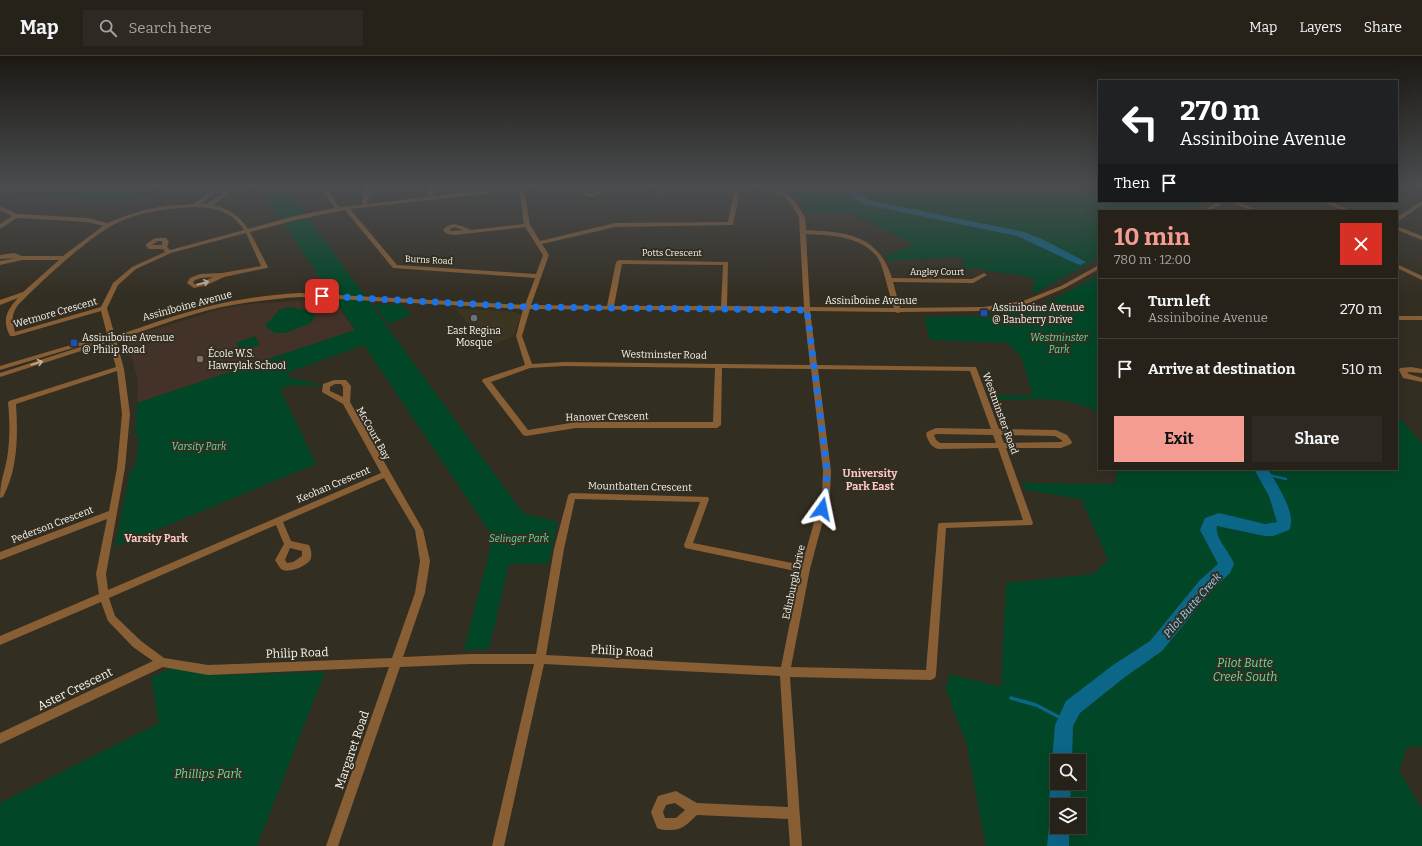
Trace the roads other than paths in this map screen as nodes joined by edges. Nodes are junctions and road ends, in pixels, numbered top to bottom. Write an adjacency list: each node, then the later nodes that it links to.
1 (99, 223): 8 (street)
2 (114, 223): 8 (street, Wetmore Crescent)
3 (241, 223): 11 (street, Wetmore Crescent)
4 (280, 223): 11 (street)
5 (358, 223): 26 (street, Burns Road)
6 (731, 223): 15 (street)
7 (802, 223): 13 (street, Edinburgh Drive)
8 (108, 225): 20 (street, Wetmore Crescent)
9 (527, 225): 12 (street); 15 (street)
10 (1398, 228): 14 (street)
11 (246, 231): 17 (street); 24 (street, Wetmore Crescent)
12 (469, 231)
13 (803, 232): 28 (street); 36 (street, Edinburgh Drive)
14 (1422, 238)
15 (538, 243): 26 (street)
16 (164, 247): 17 (street)
17 (169, 252): 34 (street)
18 (0, 257): 19 (street)
19 (22, 258): 20 (street); 21 (street)
20 (65, 258): 29 (street, Wetmore Crescent)
21 (0, 263)
22 (1398, 266): 27 (street)
23 (1098, 268): 37 (street, Assiniboine Avenue)
24 (222, 275)
25 (984, 275): 28 (street, Angley Court)
26 (538, 276): 31 (street)
27 (1422, 278)
28 (888, 280): 37 (street)
29 (24, 294): 30 (street, Wetmore Crescent); 38 (street, Wetmore Crescent)
30 (0, 303)
31 (527, 307): 32 (street, Assiniboine Avenue); 41 (street, Assiniboine Avenue); 42 (street)
32 (610, 307): 35 (street, Assiniboine Avenue); 35 (street, Potts Crescent)
33 (0, 308): 38 (street, Wetmore Crescent)
34 (104, 308): 38 (street, Wetmore Crescent); 41 (street)
35 (724, 308): 36 (street, Assiniboine Avenue)
36 (807, 310): 37 (street, Assiniboine Avenue); 44 (street, Edinburgh Drive)
37 (898, 310)
38 (11, 311)
39 (1398, 318): 40 (street)
40 (1422, 318)
41 (112, 337): 45 (street, Assiniboine Avenue); 46 (street, Philip Road); 48 (street, Assiniboine Avenue, one-way to 41)
42 (529, 366): 43 (street, Westminster Road); 43 (street, Hanover Crescent)
43 (719, 366): 44 (street, Westminster Road)
44 (815, 367): 51 (street, Westminster Road); 59 (street, Edinburgh Drive)
45 (0, 368)
46 (119, 368): 54 (street); 55 (street, Philip Road)
47 (1422, 371): 49 (street)
48 (0, 375)
49 (1422, 380)
50 (346, 402): 53 (street, McCourt Bay)
51 (996, 431): 52 (street, Westminster Road); 52 (street); 52 (street)
52 (1000, 445): 65 (street, Westminster Road)
53 (386, 474): 56 (street, Keohan Crescent); 64 (street, Keohan Crescent)
54 (0, 495)
55 (113, 513): 58 (street, Pederson Crescent); 60 (street, Philip Road)
56 (278, 520): 57 (street); 60 (street, Keohan Crescent)
57 (288, 544)
58 (0, 556)
59 (805, 570): 62 (street, Mountbatten Crescent); 65 (street, Edinburgh Drive)
60 (104, 597): 61 (street); 63 (street, Philip Road)
61 (0, 641)
62 (540, 659): 64 (street, Philip Road); 65 (street, Philip Road); 70 (street)
63 (162, 662): 64 (street, Philip Road); 66 (street, Aster Crescent)
64 (397, 662): 69 (street, Margaret Road)
65 (785, 672): 68 (street, Edinburgh Drive)
66 (0, 739)
67 (695, 809): 68 (street)
68 (794, 813): 71 (street, Edinburgh Drive)
69 (332, 846)
70 (498, 846)
71 (796, 846)

